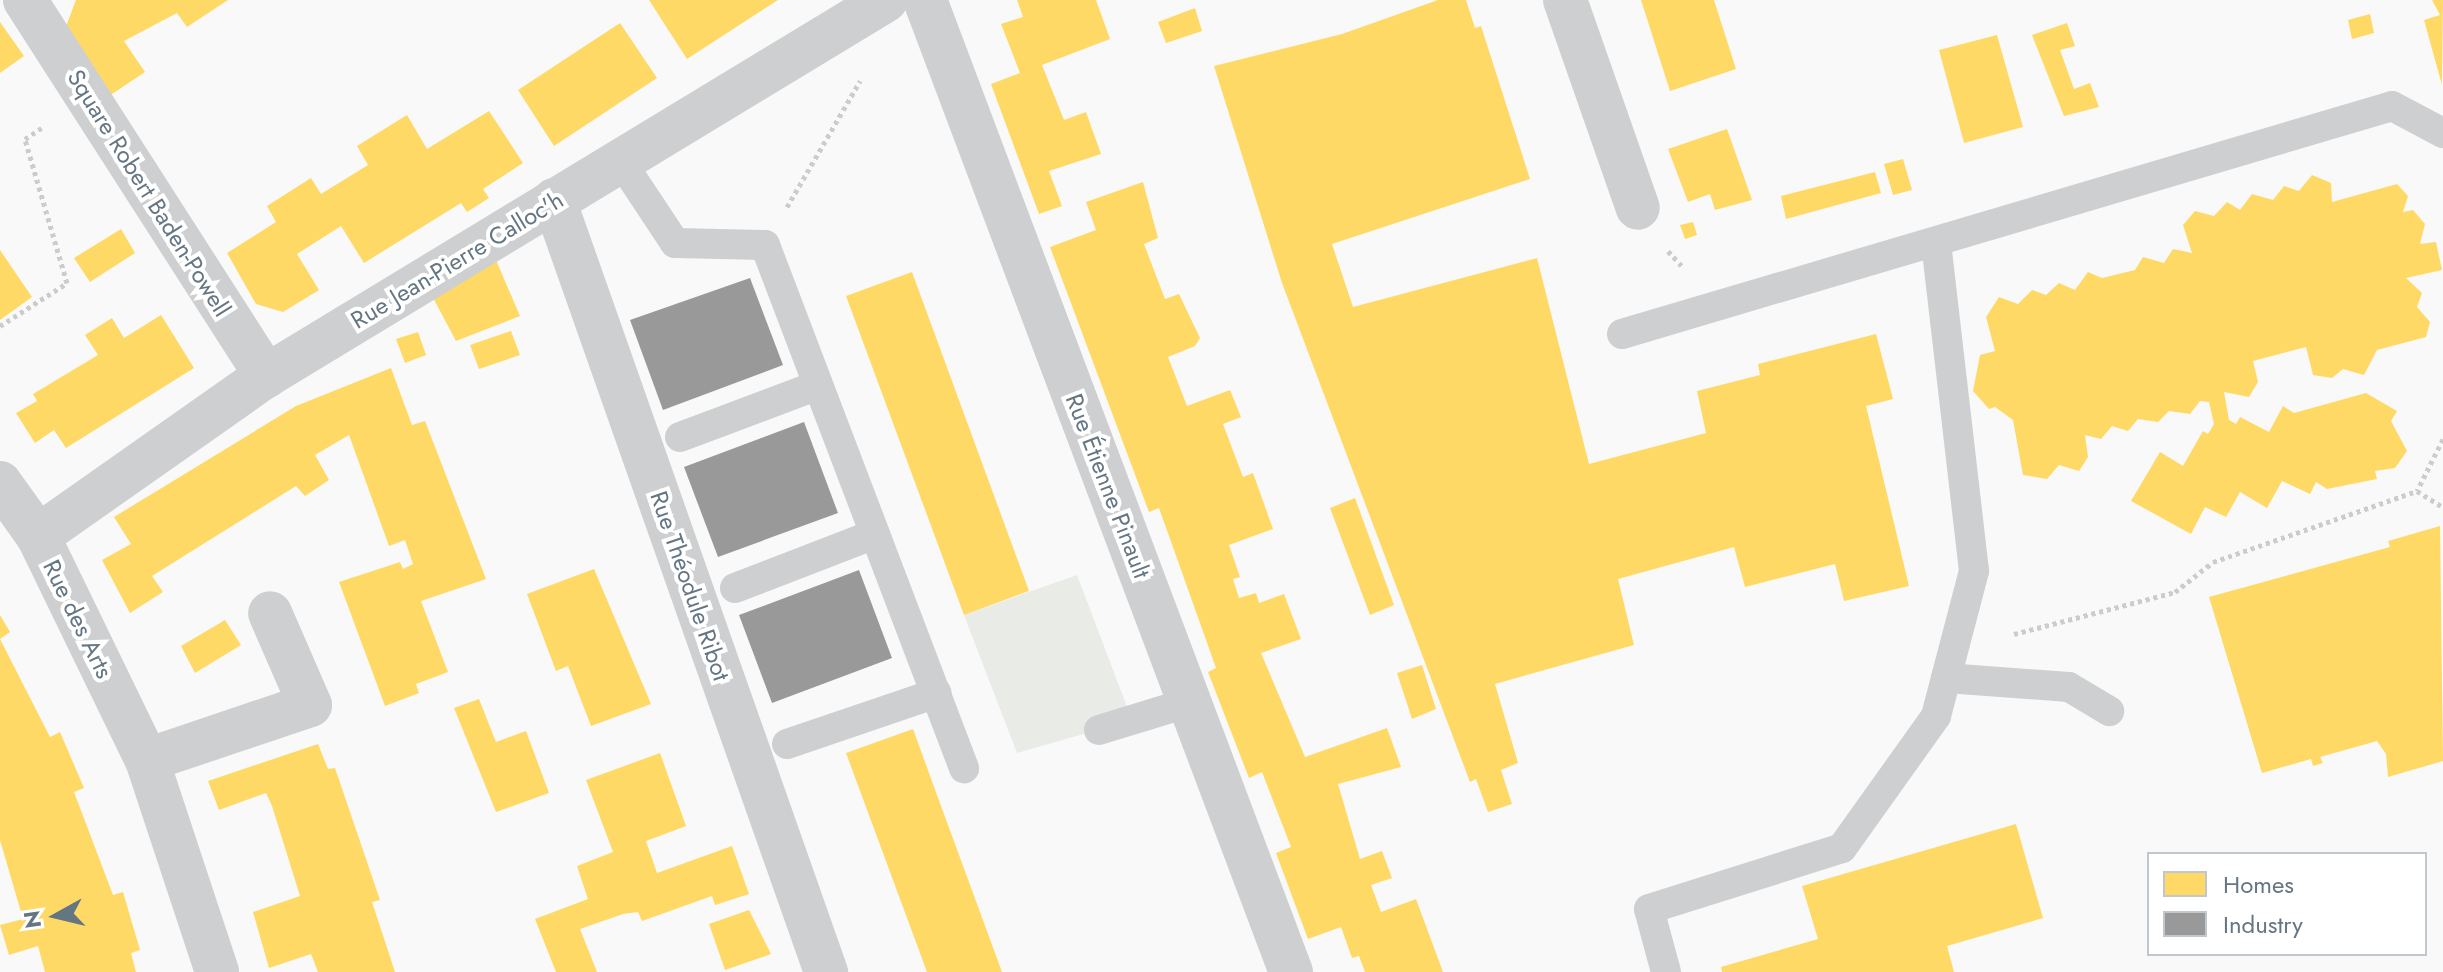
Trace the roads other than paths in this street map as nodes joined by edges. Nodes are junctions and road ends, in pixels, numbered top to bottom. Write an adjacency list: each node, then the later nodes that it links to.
1 (886, 0): 6 (street, Rue Jean-Pierre Calloc'h)
2 (925, 0): 21 (street, Rue Étienne Pinault)
3 (1565, 0): 8 (street)
4 (35, 3): 11 (street, Square Robert Baden-Powell)
5 (2443, 133): 9 (lane)
6 (622, 163): 7 (street, Rue Jean-Pierre Calloc'h); 12 (lane)
7 (554, 200): 11 (street, Rue Jean-Pierre Calloc'h); 28 (street, Rue Théodule Ribot)
8 (1638, 208)
9 (1936, 243): 10 (lane); 19 (lane)
10 (1622, 334)
11 (266, 376): 16 (street, Rue Jean-Pierre Calloc'h)
12 (818, 385): 13 (lane); 15 (lane)
13 (680, 437)
14 (0, 483): 16 (street, Rue des Arts)
15 (875, 534): 17 (lane); 20 (lane)
16 (38, 536): 25 (street, Rue des Arts)
17 (735, 588)
18 (270, 613): 25 (street)
19 (1949, 664): 22 (lane); 30 (lane)
20 (937, 693): 24 (lane); 26 (lane)
21 (1190, 702): 23 (lane); 29 (street, Rue Étienne Pinault)
22 (2109, 711)
23 (1099, 730)
24 (787, 744)
25 (147, 760): 27 (street, Rue des Arts)
26 (964, 768)
27 (217, 972)
28 (826, 972)
29 (1291, 972)
30 (1666, 972)

